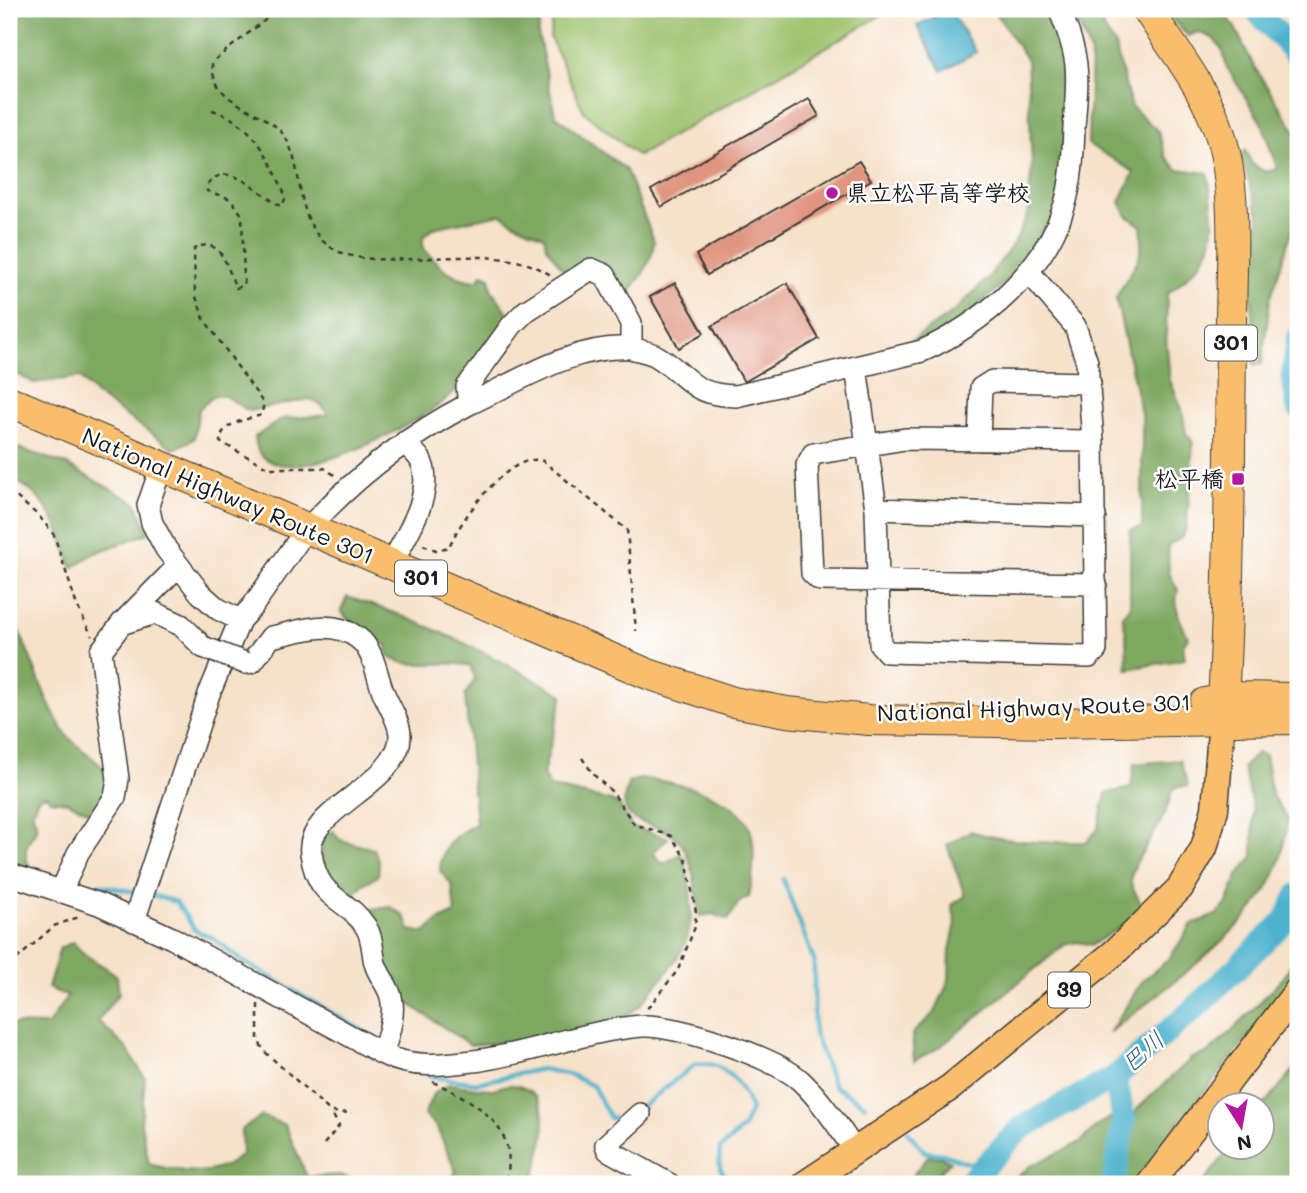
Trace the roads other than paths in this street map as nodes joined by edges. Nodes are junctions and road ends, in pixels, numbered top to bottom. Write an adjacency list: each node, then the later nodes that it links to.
1 (1059, 9): 3 (street)
2 (1147, 9): 25 (highway, National Highway Route 301 / 301)
3 (1029, 272): 5 (street); 6 (street)
4 (631, 348): 5 (street); 8 (street); 8 (street)
5 (856, 367): 12 (street)
6 (1090, 383): 9 (street); 10 (street)
7 (9, 401): 13 (highway, National Highway Route 301 / 301)
8 (470, 404): 11 (street)
9 (979, 440): 10 (street); 12 (street)
10 (1093, 441): 15 (street)
11 (405, 442): 16 (street); 18 (street)
12 (869, 443): 14 (street); 20 (street)
13 (160, 468): 18 (highway, National Highway Route 301 / 301); 19 (street)
14 (876, 509): 15 (street); 20 (street)
15 (1095, 516): 21 (street)
16 (314, 522)
17 (298, 541): 22 (street)
18 (391, 565): 25 (highway, National Highway Route 301 / 301)
19 (177, 566): 22 (street); 23 (street)
20 (877, 582): 21 (street); 21 (street)
21 (1096, 584)
22 (240, 620): 29 (street)
23 (122, 623): 28 (street); 31 (street, bridge)
24 (1298, 698): 25 (highway, National Highway Route 301 / 301)
25 (1230, 709): 26 (highway, National Highway Route 301 / 301); 33 (main road, 39)
26 (1298, 719)
27 (9, 874): 28 (street)
28 (71, 895): 29 (street)
29 (134, 920): 31 (street)
30 (1298, 990): 36 (main road)
31 (383, 1054): 33 (street)
32 (640, 1114): 34 (street)
33 (856, 1152): 35 (main road, 39)
34 (669, 1184)
35 (805, 1184)
36 (1150, 1184)

